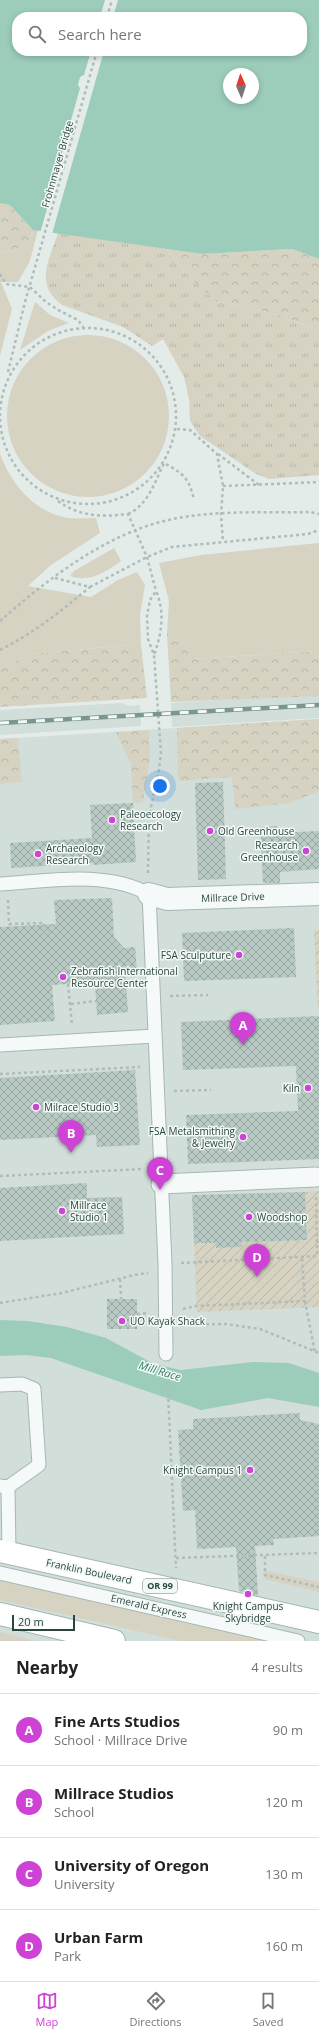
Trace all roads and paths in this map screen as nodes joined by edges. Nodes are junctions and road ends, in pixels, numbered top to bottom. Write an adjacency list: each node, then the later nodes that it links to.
1 (112, 0): 2 (path)
2 (108, 12)
3 (96, 56): 5 (path, Frohnmayer Bridge)
4 (0, 274): 5 (path)
5 (30, 287): 6 (path); 7 (path, Frohnmayer Bridge)
6 (83, 327): 7 (path); 8 (path)
7 (7, 374): 14 (path, Frohnmayer Bridge)
8 (177, 429): 9 (path); 10 (path)
9 (217, 454): 12 (path); 13 (path)
10 (164, 463): 14 (path); 15 (path); 16 (path)
11 (319, 482): 12 (path)
12 (259, 485): 13 (path)
13 (223, 486): 18 (path)
14 (58, 500): 16 (path, Frohnmayer Bridge)
15 (194, 500)
16 (128, 514): 19 (path)
17 (319, 514): 18 (path)
18 (221, 515): 19 (path); 21 (path)
19 (135, 530): 22 (path); 23 (path)
20 (319, 530): 21 (path)
21 (223, 542): 22 (path)
22 (146, 557): 24 (path); 25 (path)
23 (55, 577): 24 (path); 26 (path)
24 (90, 587): 27 (path)
25 (156, 591): 28 (path); 28 (path)
26 (0, 622)
27 (0, 650)
28 (154, 655): 30 (path)
29 (4, 884): 30 (lane); 32 (path)
30 (148, 894): 31 (street, Millrace Drive); 35 (lane)
31 (319, 894)
32 (53, 931)
33 (68, 984): 37 (path)
34 (208, 995): 35 (path)
35 (153, 997): 38 (lane)
36 (96, 1001): 37 (path)
37 (71, 1004): 39 (path)
38 (155, 1036): 39 (lane); 41 (lane)
39 (73, 1040): 40 (lane)
40 (0, 1045)
41 (156, 1066): 42 (path); 44 (lane)
42 (0, 1074)
43 (211, 1090): 44 (path)
44 (157, 1091): 46 (lane)
45 (0, 1176): 46 (path)
46 (160, 1177): 47 (street); 49 (lane)
47 (316, 1177): 48 (path)
48 (302, 1258): 49 (path); 52 (path)
49 (165, 1268): 50 (path); 54 (lane)
50 (120, 1279): 51 (path); 53 (path)
51 (121, 1299)
52 (305, 1301): 54 (path); 56 (path)
53 (0, 1302)
54 (165, 1312): 55 (lane)
55 (165, 1326): 56 (path); 57 (lane)
56 (315, 1353): 58 (path)
57 (166, 1354): 64 (path)
58 (319, 1354)
59 (0, 1385): 60 (lane)
60 (4, 1486): 61 (lane)
61 (4, 1552): 69 (main road, Franklin Boulevard / OR 99)
62 (319, 1553): 63 (path)
63 (265, 1556): 64 (path); 67 (path)
64 (176, 1558): 65 (path)
65 (176, 1569)
66 (0, 1573): 71 (lane, Emerald Express)
67 (319, 1587)
68 (0, 1614): 70 (main road)
69 (319, 1622)
70 (114, 1641)
71 (298, 1641)

